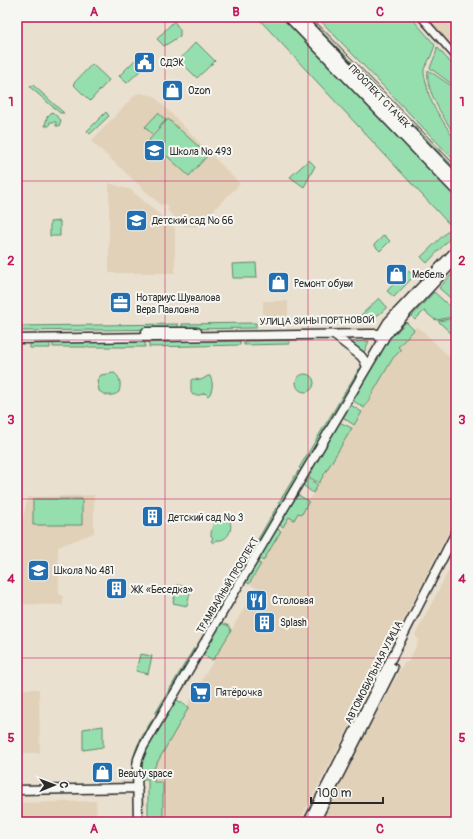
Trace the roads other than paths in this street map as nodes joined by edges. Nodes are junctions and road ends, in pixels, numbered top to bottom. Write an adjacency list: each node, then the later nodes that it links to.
1 (288, 17): 6 (main road, ПРОСПЕКТ СТАЧЕК)
2 (299, 17): 5 (main road, ПРОСПЕКТ СТАЧЕК)
3 (420, 17): 4 (street)
4 (456, 57)
5 (456, 179)
6 (456, 190)
7 (456, 250): 9 (main road, ТРАМВАЙНЫЙ ПРОСПЕКТ)
8 (456, 259): 9 (main road, ТРАМВАЙНЫЙ ПРОСПЕКТ)
9 (384, 332): 10 (main road, УЛИЦА ЗИНЫ ПОРТНОВОЙ); 11 (main road, УЛИЦА ЗИНЫ ПОРТНОВОЙ); 13 (main road, ТРАМВАЙНЫЙ ПРОСПЕКТ)
10 (17, 334)
11 (334, 335): 12 (main road, УЛИЦА ЗИНЫ ПОРТНОВОЙ); 13 (main road)
12 (17, 339)
13 (367, 367): 16 (main road, ТРАМВАЙНЫЙ ПРОСПЕКТ)
14 (456, 532): 19 (main road, АВТОМОБИЛЬНАЯ УЛИЦА)
15 (456, 543): 20 (main road, АВТОМОБИЛЬНАЯ УЛИЦА)
16 (138, 788): 17 (main road); 18 (main road, ТРАМВАЙНЫЙ ПРОСПЕКТ)
17 (17, 790)
18 (138, 822)
19 (308, 822)
20 (315, 822)

